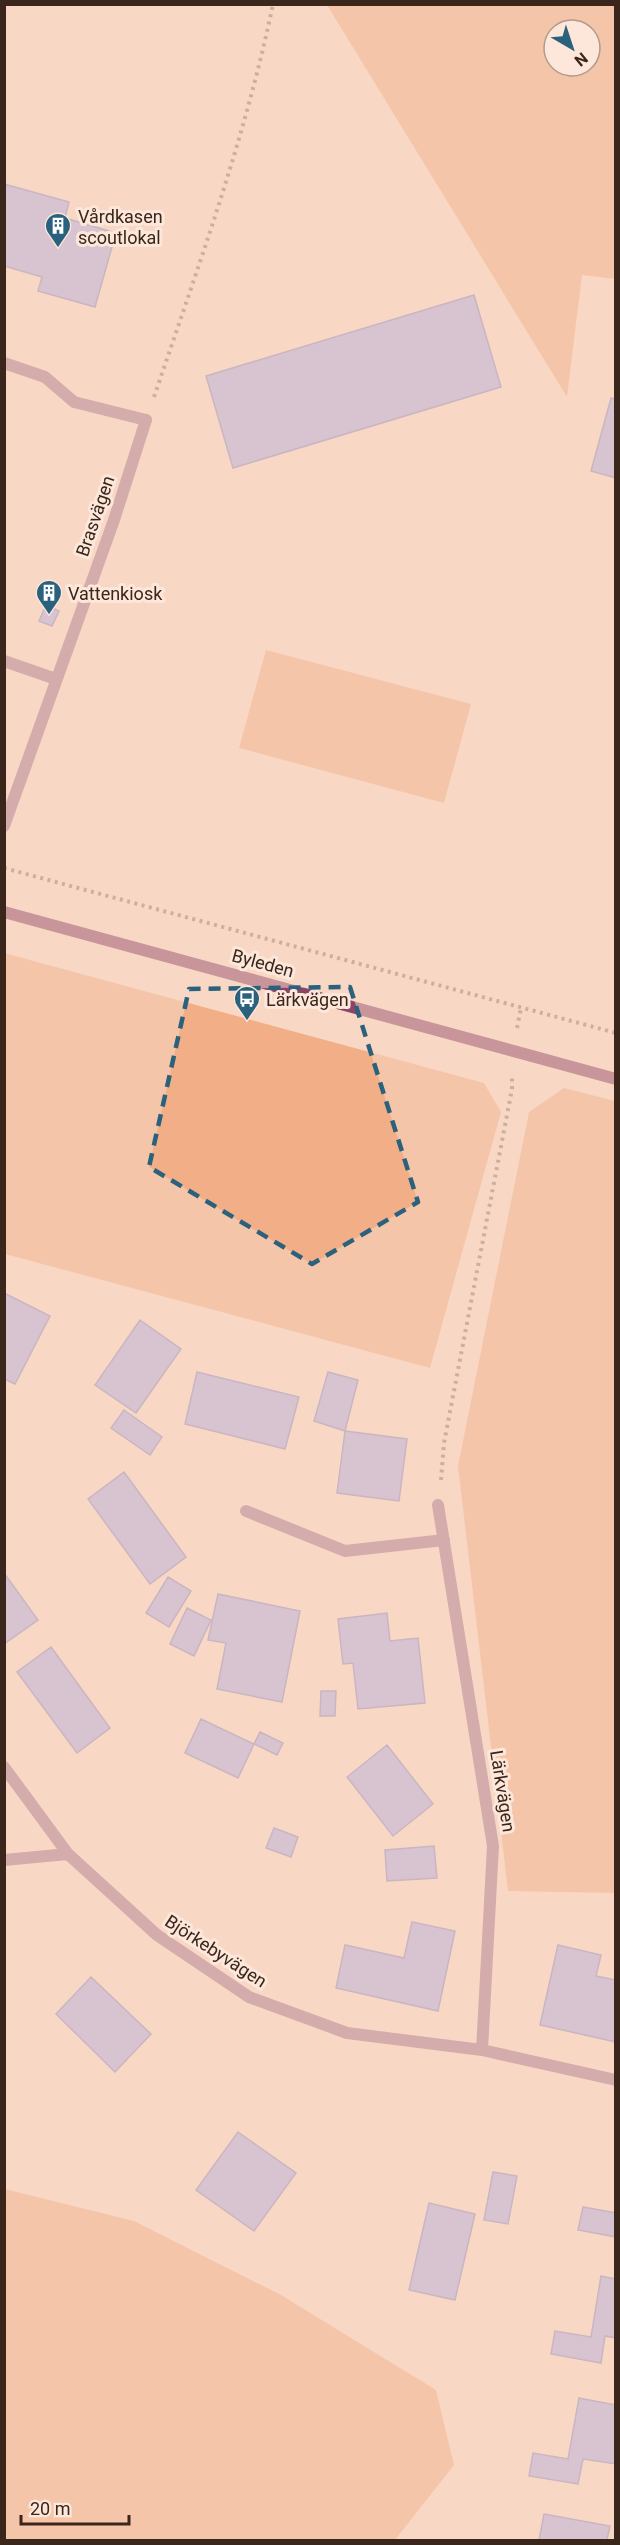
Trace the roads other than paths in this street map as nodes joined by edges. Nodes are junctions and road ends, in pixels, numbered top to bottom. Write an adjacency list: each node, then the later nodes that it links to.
1 (4, 363): 3 (street, Brasvägen)
2 (4, 661): 3 (street)
3 (56, 679): 4 (street, Brasvägen)
4 (4, 826)
5 (4, 912): 6 (street, Byleden)
6 (615, 1079)
7 (438, 1505): 9 (street, Lärkvägen)
8 (246, 1512): 9 (street)
9 (444, 1540): 13 (street, Lärkvägen)
10 (4, 1767): 11 (street, Björkebyvägen)
11 (68, 1854): 12 (street); 13 (street, Björkebyvägen)
12 (4, 1860)
13 (482, 2050): 14 (street, Björkebyvägen)
14 (615, 2080)

